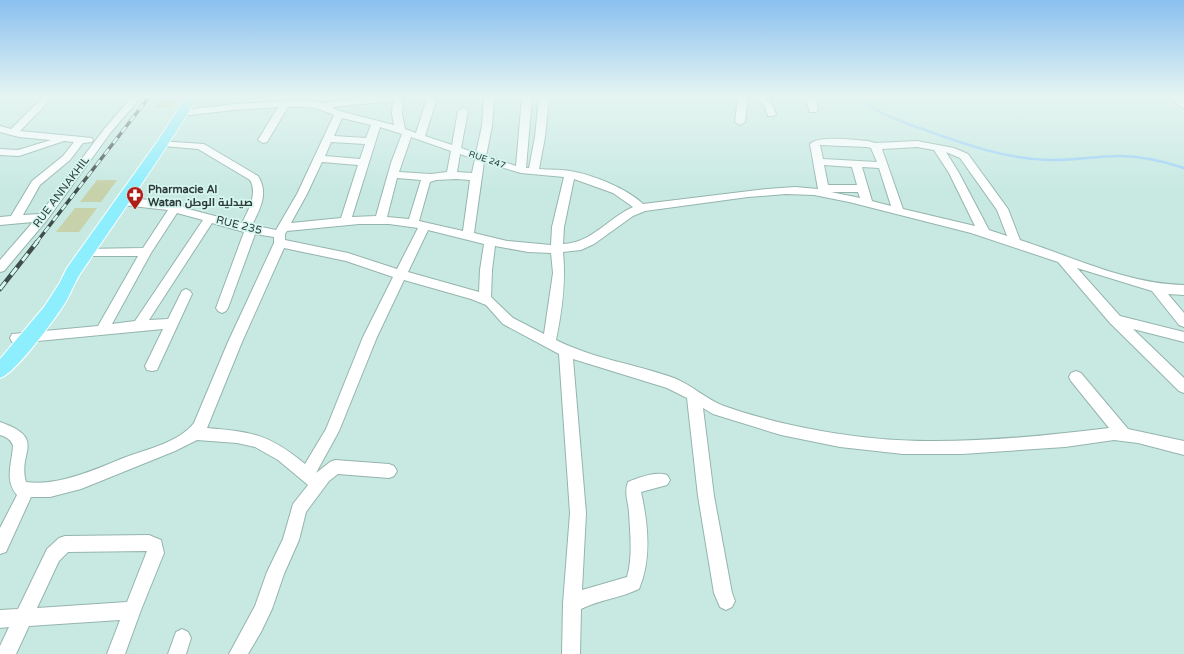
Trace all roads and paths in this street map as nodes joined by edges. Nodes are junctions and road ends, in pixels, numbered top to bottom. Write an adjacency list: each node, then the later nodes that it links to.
1 (18, 128): 16 (street)
2 (111, 128): 22 (street, RUE ANNAKHIL)
3 (173, 128): 24 (main road)
4 (271, 128): 21 (street)
5 (333, 128): 20 (street)
6 (375, 128): 23 (street)
7 (391, 128): 15 (street, RUE 247)
8 (402, 128): 15 (street)
9 (423, 128): 17 (street)
10 (460, 128): 27 (street)
11 (487, 128): 29 (street)
12 (524, 128): 35 (street)
13 (541, 128): 36 (street)
14 (0, 129): 16 (street)
15 (405, 132): 17 (street, RUE 247); 38 (street)
16 (13, 133): 18 (street)
17 (420, 137): 27 (street, RUE 247)
18 (64, 139): 19 (street); 28 (street)
19 (80, 139): 22 (street); 51 (street)
20 (327, 139): 23 (street); 30 (street)
21 (263, 140)
22 (100, 141): 49 (street, RUE ANNAKHIL)
23 (371, 141): 31 (street)
24 (163, 143): 44 (main road); 56 (street)
25 (875, 146): 26 (street); 32 (street); 34 (street)
26 (935, 147): 57 (street); 61 (street)
27 (457, 149): 29 (street, RUE 247); 39 (street)
28 (0, 152)
29 (480, 158): 35 (street, RUE 247); 41 (street)
30 (318, 159): 31 (street); 58 (street)
31 (364, 162): 54 (street)
32 (818, 162): 33 (street); 43 (street)
33 (856, 164): 34 (street); 42 (street)
34 (883, 165): 48 (street)
35 (520, 170): 36 (street, RUE 247)
36 (533, 172): 37 (street, RUE 247)
37 (565, 173): 47 (street); 62 (street)
38 (393, 175): 40 (street); 52 (street)
39 (451, 176): 40 (street); 41 (street)
40 (430, 177): 55 (street)
41 (476, 177): 59 (street)
42 (863, 189): 43 (street); 45 (street)
43 (823, 191): 45 (street); 47 (street)
44 (123, 201): 46 (street, RUE 235); 63 (main road)
45 (867, 204): 48 (street)
46 (175, 207): 50 (street, RUE 235); 64 (street)
47 (641, 208): 62 (street)
48 (898, 211): 57 (street)
49 (43, 217): 51 (street); 66 (street, RUE ANNAKHIL)
50 (210, 218): 56 (street, RUE 235); 76 (street)
51 (15, 219): 53 (street)
52 (381, 220): 54 (street); 55 (street)
53 (0, 221)
54 (345, 222): 58 (street)
55 (419, 225): 59 (street); 67 (street)
56 (248, 229): 58 (street, RUE 235); 72 (street)
57 (984, 232): 61 (street)
58 (281, 235): 67 (street, RUE 235); 89 (street)
59 (468, 237): 60 (street)
60 (490, 242): 62 (street); 71 (street)
61 (1015, 242): 65 (street)
62 (557, 248): 80 (street)
63 (86, 252): 64 (street); 79 (main road)
64 (146, 252): 77 (street)
65 (1062, 259): 68 (street); 73 (street)
66 (0, 268)
67 (401, 275): 71 (street, RUE 235); 93 (street)
68 (1157, 289): 69 (street); 74 (street)
69 (1184, 290)
70 (186, 294): 75 (street)
71 (485, 299): 80 (street, RUE 235)
72 (222, 308)
73 (1115, 320): 78 (street); 86 (street)
74 (1184, 322)
75 (171, 324): 76 (street); 83 (street)
76 (139, 325): 77 (street)
77 (102, 330): 79 (street)
78 (1184, 337)
79 (24, 338): 82 (main road); 84 (main road)
80 (549, 343): 81 (street, RUE 235)
81 (566, 351): 87 (street, RUE 235); 98 (street)
82 (0, 354)
83 (152, 366)
84 (0, 371)
85 (1076, 378): 90 (street)
86 (1184, 387)
87 (694, 395): 90 (street, RUE 235); 97 (street)
88 (0, 428): 95 (street)
89 (195, 433): 93 (street); 95 (street)
90 (1124, 435): 91 (street, RUE 235)
91 (1184, 448)
92 (389, 471): 93 (street)
93 (312, 479): 104 (street)
94 (662, 480): 98 (street)
95 (27, 490): 96 (street)
96 (0, 546)
97 (726, 601)
98 (572, 604): 105 (street)
99 (132, 610): 100 (street); 100 (street); 103 (street)
100 (23, 618): 101 (street); 102 (street)
101 (0, 619)
102 (6, 654)
103 (116, 654)
104 (238, 654)
105 (571, 654)

